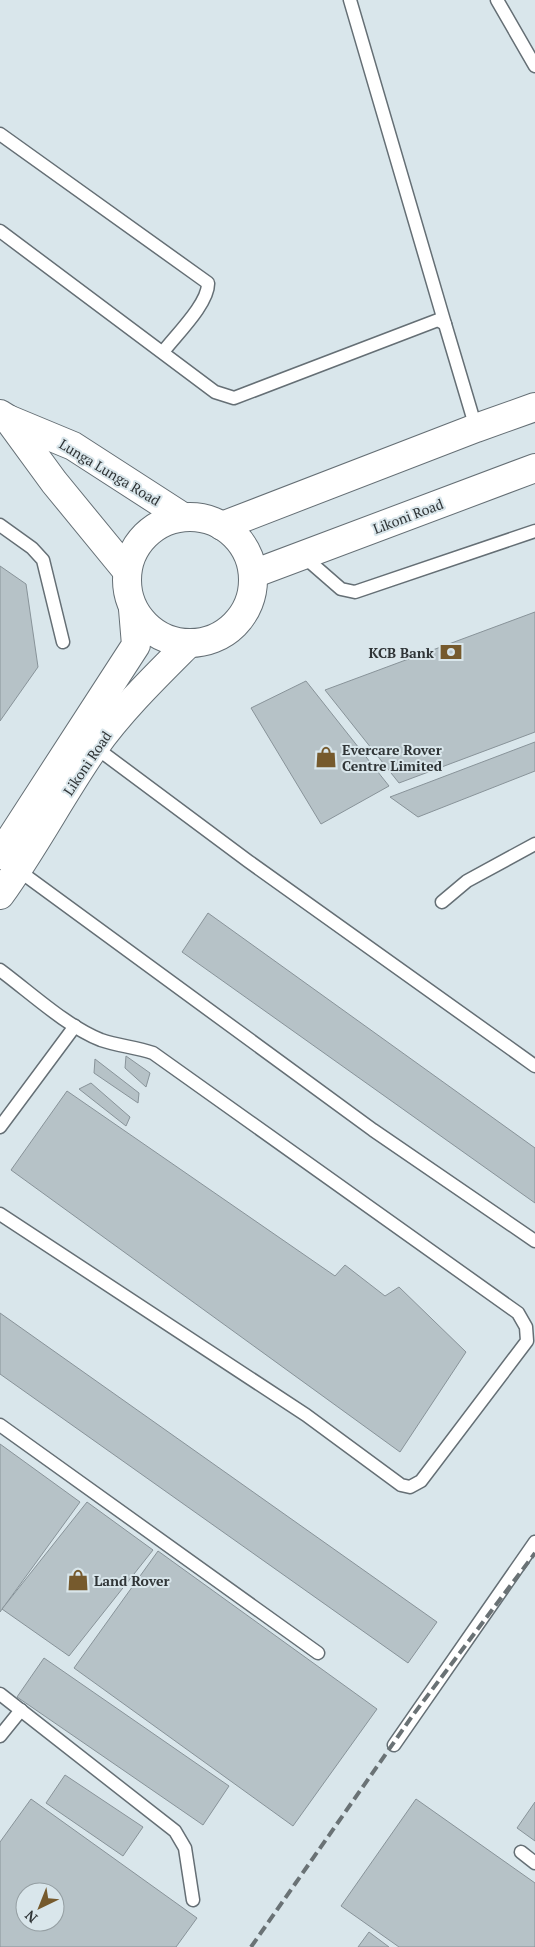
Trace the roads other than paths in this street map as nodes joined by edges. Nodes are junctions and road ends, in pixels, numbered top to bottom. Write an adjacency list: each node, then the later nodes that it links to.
1 (350, 0): 6 (lane)
2 (497, 0): 3 (lane)
3 (535, 66)
4 (0, 134): 7 (lane)
5 (0, 231): 7 (lane)
6 (445, 324): 7 (lane); 10 (lane)
7 (163, 352)
8 (535, 407): 10 (street)
9 (4, 416): 12 (street, Lunga Lunga Road); 17 (street, Lunga Lunga Road)
10 (476, 428): 14 (street)
11 (535, 468): 16 (street, Likoni Road)
12 (183, 517): 14 (street); 17 (street)
13 (0, 525): 20 (lane)
14 (222, 526): 18 (street)
15 (535, 530): 16 (lane)
16 (302, 555): 18 (street, Likoni Road)
17 (127, 571): 19 (street)
18 (253, 574): 21 (street)
19 (133, 608): 21 (street); 24 (street, Likoni Road)
20 (63, 642)
21 (188, 644): 22 (street, Likoni Road)
22 (95, 748): 24 (street, Likoni Road); 29 (lane)
23 (535, 844): 26 (lane)
24 (9, 862): 25 (street, Likoni Road); 32 (lane)
25 (0, 895)
26 (442, 902)
27 (0, 970): 28 (lane)
28 (75, 1026): 30 (lane); 31 (lane)
29 (535, 1066)
30 (0, 1127)
31 (0, 1214)
32 (535, 1241)
33 (0, 1425): 35 (lane)
34 (535, 1542): 39 (lane)
35 (318, 1654)
36 (0, 1694): 37 (lane)
37 (21, 1710): 38 (lane); 42 (lane)
38 (0, 1736)
39 (394, 1745)
40 (521, 1852): 41 (lane)
41 (535, 1863)
42 (193, 1900)

